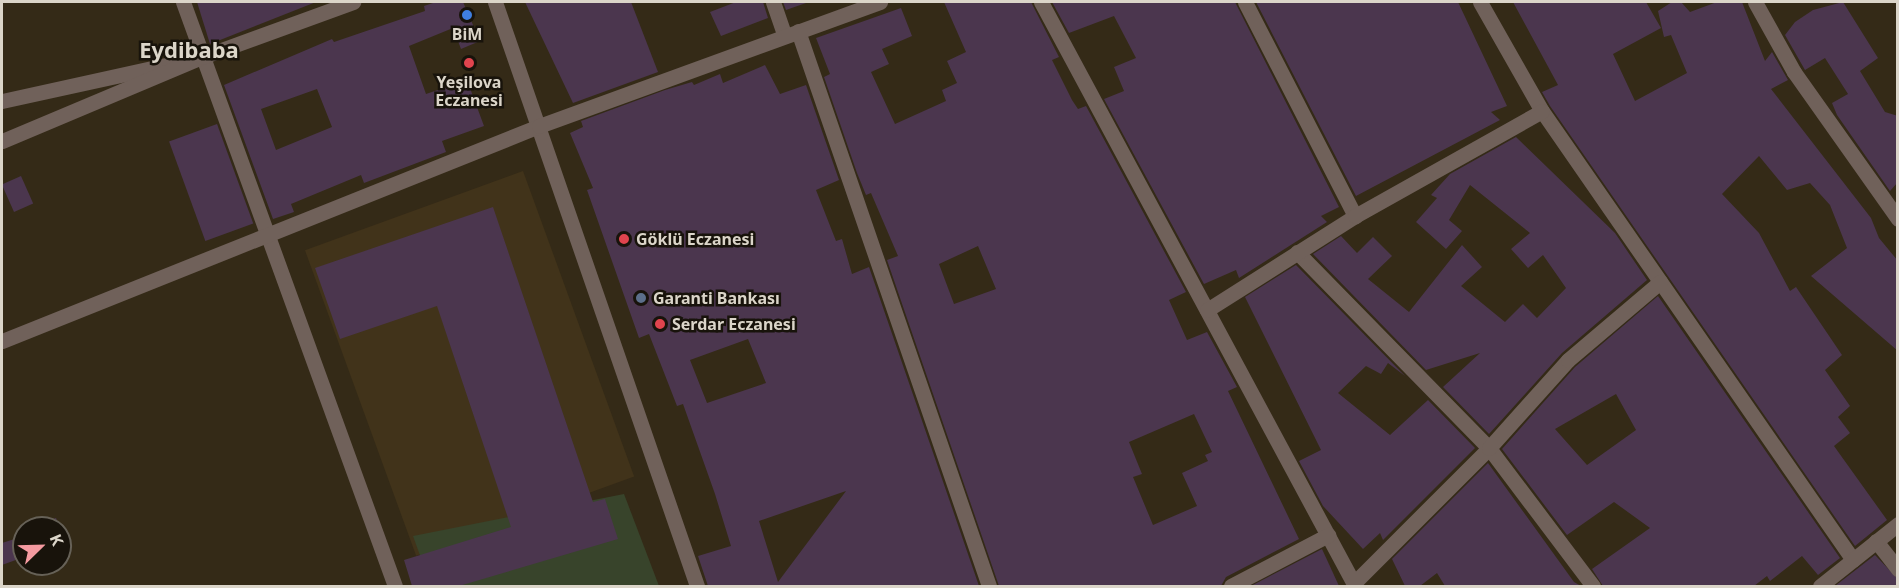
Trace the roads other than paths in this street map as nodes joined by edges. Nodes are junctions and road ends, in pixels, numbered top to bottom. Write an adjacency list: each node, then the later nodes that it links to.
1 (183, 2): 11 (street)
2 (353, 2): 11 (street)
3 (495, 2): 14 (street)
4 (773, 2): 10 (street)
5 (880, 2): 10 (street)
6 (1041, 2): 21 (street)
7 (1245, 2): 16 (street)
8 (1480, 2): 13 (street)
9 (1755, 2): 17 (street)
10 (792, 34): 14 (street); 32 (street)
11 (202, 57): 12 (street); 15 (street); 18 (street)
12 (2, 101)
13 (1542, 111): 16 (street); 20 (street)
14 (539, 126): 18 (street); 31 (street)
15 (2, 141)
16 (1355, 216): 19 (street)
17 (1898, 219)
18 (267, 234): 22 (street); 30 (street)
19 (1297, 252): 21 (street); 23 (street)
20 (1660, 282): 23 (street); 27 (street)
21 (1207, 310): 25 (street)
22 (2, 341)
23 (1489, 448): 29 (street); 34 (street)
24 (1898, 524): 26 (street)
25 (1328, 535): 29 (street); 33 (street)
26 (1876, 541): 27 (street); 28 (street)
27 (1853, 560): 35 (street)
28 (1898, 569)
29 (1354, 585)
30 (395, 586)
31 (697, 586)
32 (989, 586)
33 (1231, 586)
34 (1593, 586)
35 (1820, 586)

